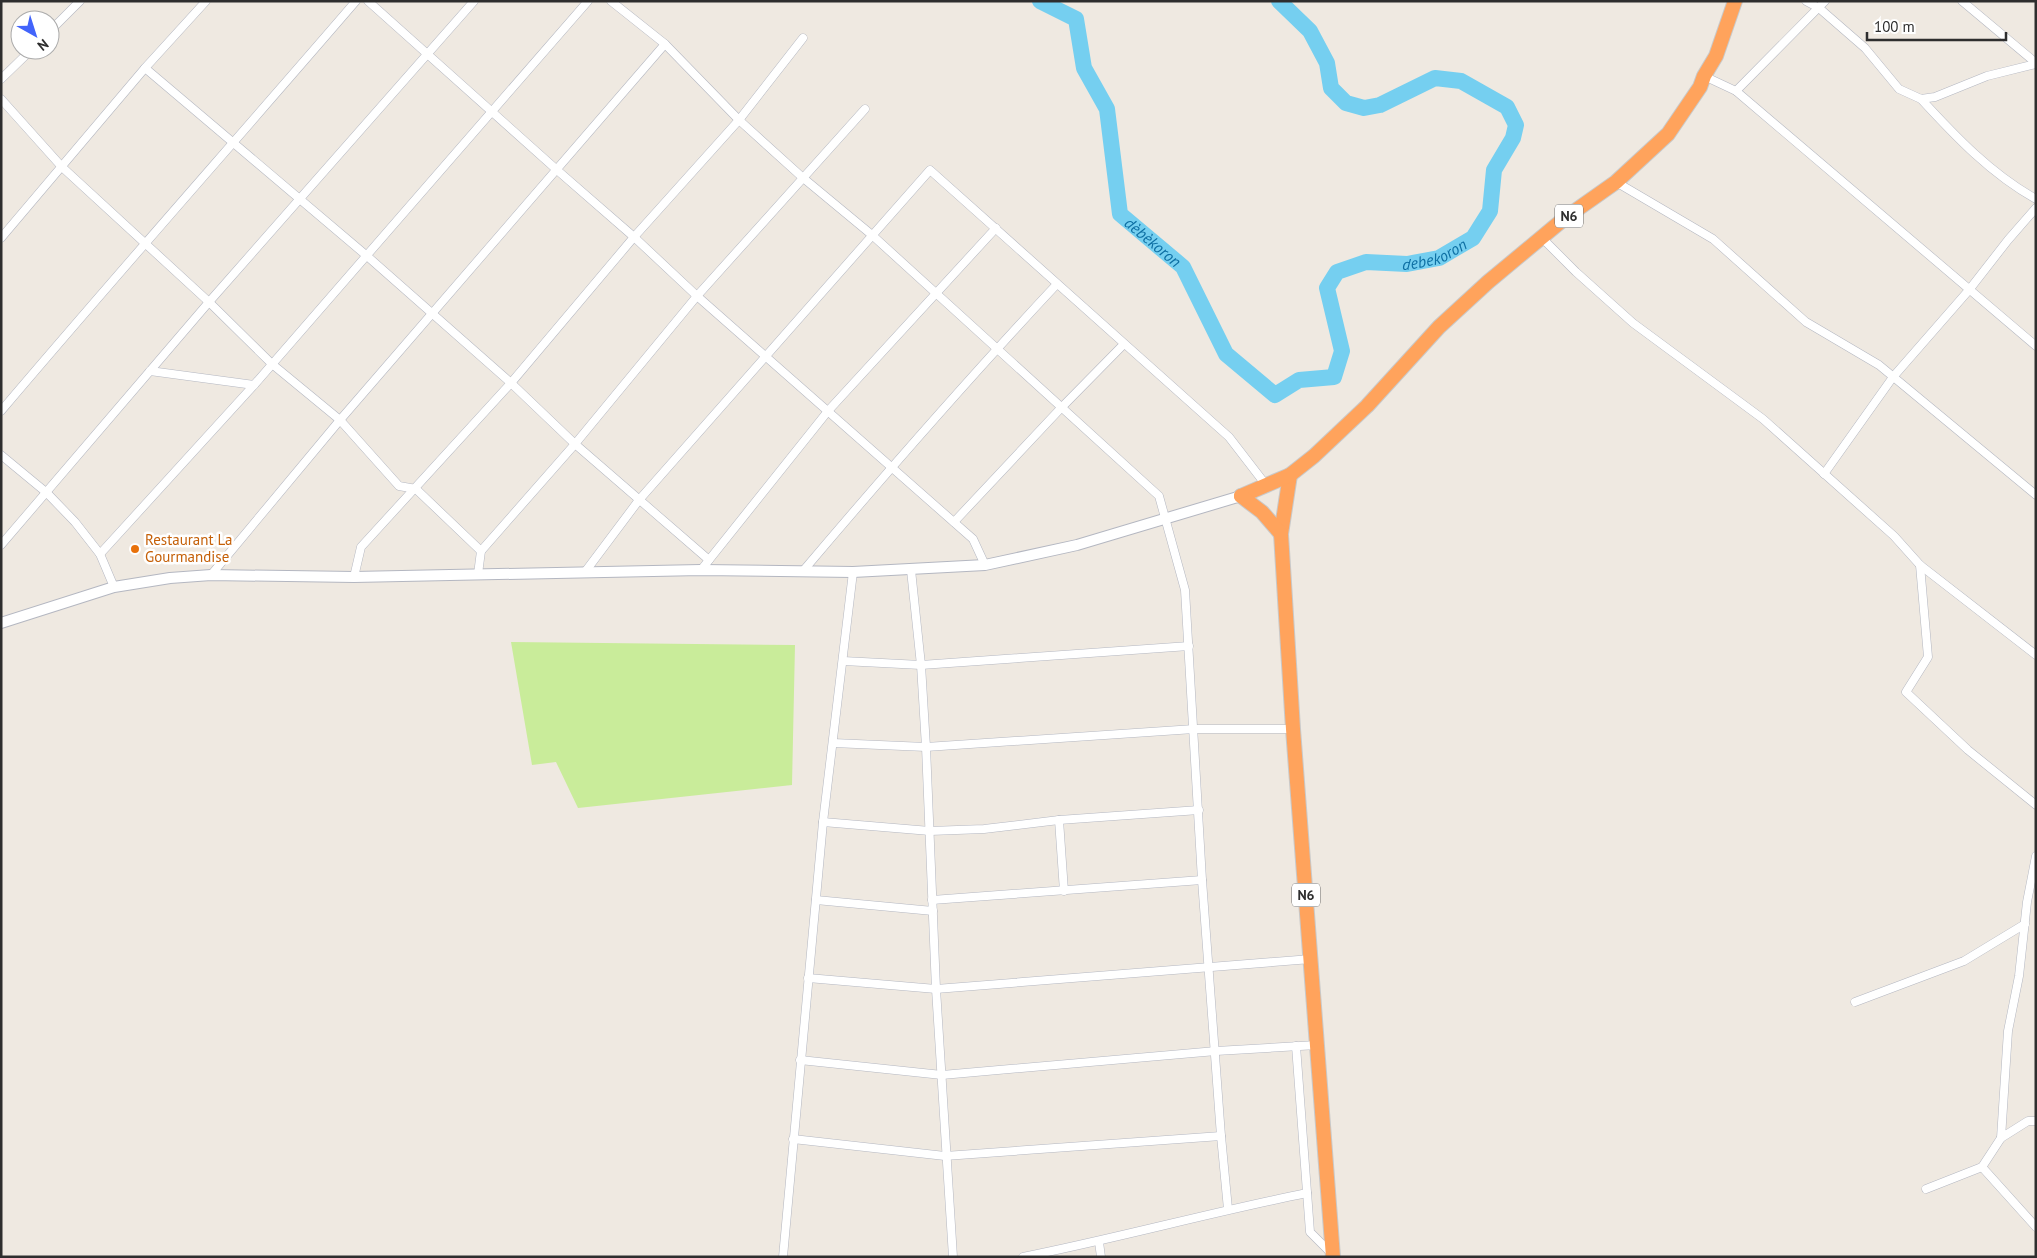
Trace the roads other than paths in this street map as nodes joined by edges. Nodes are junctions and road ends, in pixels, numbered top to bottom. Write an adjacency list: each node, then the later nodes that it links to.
1 (80, 1): 13 (street)
2 (206, 1): 19 (street)
3 (356, 1): 28 (street)
4 (368, 1): 16 (street)
5 (474, 1): 16 (street)
6 (588, 1): 26 (street)
7 (611, 1): 15 (street)
8 (1735, 1): 20 (highway, N6)
9 (1806, 1): 12 (street)
10 (1824, 1): 12 (street)
11 (1962, 1): 18 (street)
12 (1819, 8): 22 (street); 24 (street)
13 (60, 21)
14 (803, 38): 27 (street)
15 (665, 44): 27 (street); 30 (street)
16 (426, 54): 26 (street); 34 (street)
17 (20, 60): 21 (street)
18 (2036, 63): 24 (street)
19 (145, 68): 28 (street); 29 (street)
20 (1704, 76): 22 (street); 32 (highway, N6)
21 (1, 79)
22 (1736, 91): 44 (street)
23 (1, 99): 29 (street)
24 (1921, 99): 33 (street)
25 (865, 110): 31 (street)
26 (492, 113): 30 (street); 42 (street)
27 (739, 120): 31 (street); 38 (street)
28 (234, 143): 34 (street); 41 (street)
29 (62, 167): 40 (street); 41 (street)
30 (557, 170): 38 (street); 48 (street)
31 (802, 177): 37 (street); 46 (street)
32 (1616, 182): 39 (highway, N6); 55 (street)
33 (2036, 199)
34 (300, 200): 42 (street); 47 (street)
35 (2036, 208): 44 (street)
36 (996, 228): 37 (street); 43 (street); 45 (street)
37 (872, 235): 45 (street); 52 (street)
38 (634, 237): 46 (street); 56 (street)
39 (1541, 237): 65 (street); 66 (highway, N6)
40 (1, 238)
41 (144, 242): 47 (street); 59 (street)
42 (367, 256): 48 (street); 53 (street)
43 (1057, 284): 49 (street); 51 (street)
44 (1969, 290): 50 (street); 55 (street)
45 (935, 292): 51 (street); 60 (street)
46 (697, 296): 52 (street); 62 (street)
47 (209, 302): 53 (street); 54 (street)
48 (432, 314): 56 (street); 61 (street)
49 (1124, 344): 58 (street); 67 (street)
50 (2036, 346)
51 (996, 349): 58 (street); 64 (street)
52 (767, 357): 60 (street); 72 (street)
53 (272, 364): 57 (street); 61 (street)
54 (150, 371): 57 (street); 69 (street)
55 (1893, 376): 65 (street); 70 (street)
56 (511, 384): 62 (street); 68 (street)
57 (254, 385): 78 (street)
58 (1062, 408): 73 (street); 74 (street)
59 (1, 411)
60 (828, 411): 64 (street); 79 (street)
61 (340, 420): 68 (street); 88 (street)
62 (575, 444): 72 (street); 77 (street)
63 (1, 455): 69 (street)
64 (892, 467): 74 (street); 84 (street)
65 (1824, 474): 80 (street)
66 (1290, 475): 67 (highway, N6); 75 (highway, N6)
67 (1266, 485): 71 (highway, N6)
68 (416, 489): 77 (street); 89 (street)
69 (47, 493): 76 (street); 78 (street)
70 (2036, 495)
71 (1241, 496): 73 (main road); 75 (highway)
72 (639, 500): 79 (street); 85 (street)
73 (1165, 519): 81 (main road); 92 (street)
74 (954, 522): 81 (street)
75 (1281, 534): 97 (highway, N6)
76 (1, 545)
77 (481, 551): 87 (street)
78 (100, 554): 90 (street)
79 (709, 560): 82 (street)
80 (1920, 565): 93 (street); 100 (street)
81 (985, 566): 83 (main road)
82 (701, 570): 84 (main road); 85 (main road)
83 (911, 570): 86 (main road); 95 (street)
84 (803, 571): 86 (main road)
85 (585, 572): 87 (main road)
86 (854, 572): 94 (street)
87 (478, 574): 89 (main road)
88 (211, 575): 89 (main road); 90 (main road)
89 (354, 577)
90 (114, 588): 91 (main road)
91 (1, 623)
92 (1189, 646): 95 (street); 96 (street)
93 (2036, 655)
94 (843, 661): 95 (street); 98 (street)
95 (921, 665): 99 (street)
96 (1194, 729): 97 (street); 99 (street); 101 (street)
97 (1293, 729): 112 (highway, N6)
98 (833, 743): 99 (street); 103 (street)
99 (926, 747): 104 (street)
100 (2036, 805)
101 (1199, 810): 102 (street); 106 (street)
102 (1059, 820): 104 (street); 107 (street)
103 (823, 822): 104 (street); 108 (street)
104 (930, 831): 109 (street)
105 (2036, 856): 111 (street)
106 (1202, 880): 107 (street); 113 (street)
107 (1064, 891): 109 (street)
108 (816, 900): 110 (street); 114 (street)
109 (932, 900): 110 (street)
110 (933, 911): 115 (street)
111 (2025, 924): 116 (street); 124 (street)
112 (1311, 959): 113 (street); 117 (highway, N6)
113 (1209, 966): 115 (street); 119 (street)
114 (808, 978): 115 (street); 120 (street)
115 (936, 989): 121 (street)
116 (1855, 1002)
117 (1317, 1045): 118 (street); 133 (highway, N6)
118 (1296, 1046): 119 (street); 129 (street)
119 (1216, 1051): 121 (street); 123 (street)
120 (800, 1060): 121 (street); 125 (street)
121 (942, 1075): 126 (street)
122 (2036, 1121): 124 (street)
123 (1221, 1136): 126 (street); 130 (street)
124 (2001, 1138): 127 (street)
125 (794, 1139): 126 (street); 134 (street)
126 (945, 1156): 135 (street)
127 (1982, 1166): 128 (street); 131 (street)
128 (1926, 1190)
129 (1307, 1193): 130 (street); 133 (street)
130 (1228, 1209): 132 (street)
131 (2036, 1227)
132 (1099, 1242): 136 (street); 137 (street)
133 (1333, 1256)
134 (783, 1257)
135 (953, 1257)
136 (1023, 1257)
137 (1101, 1257)

